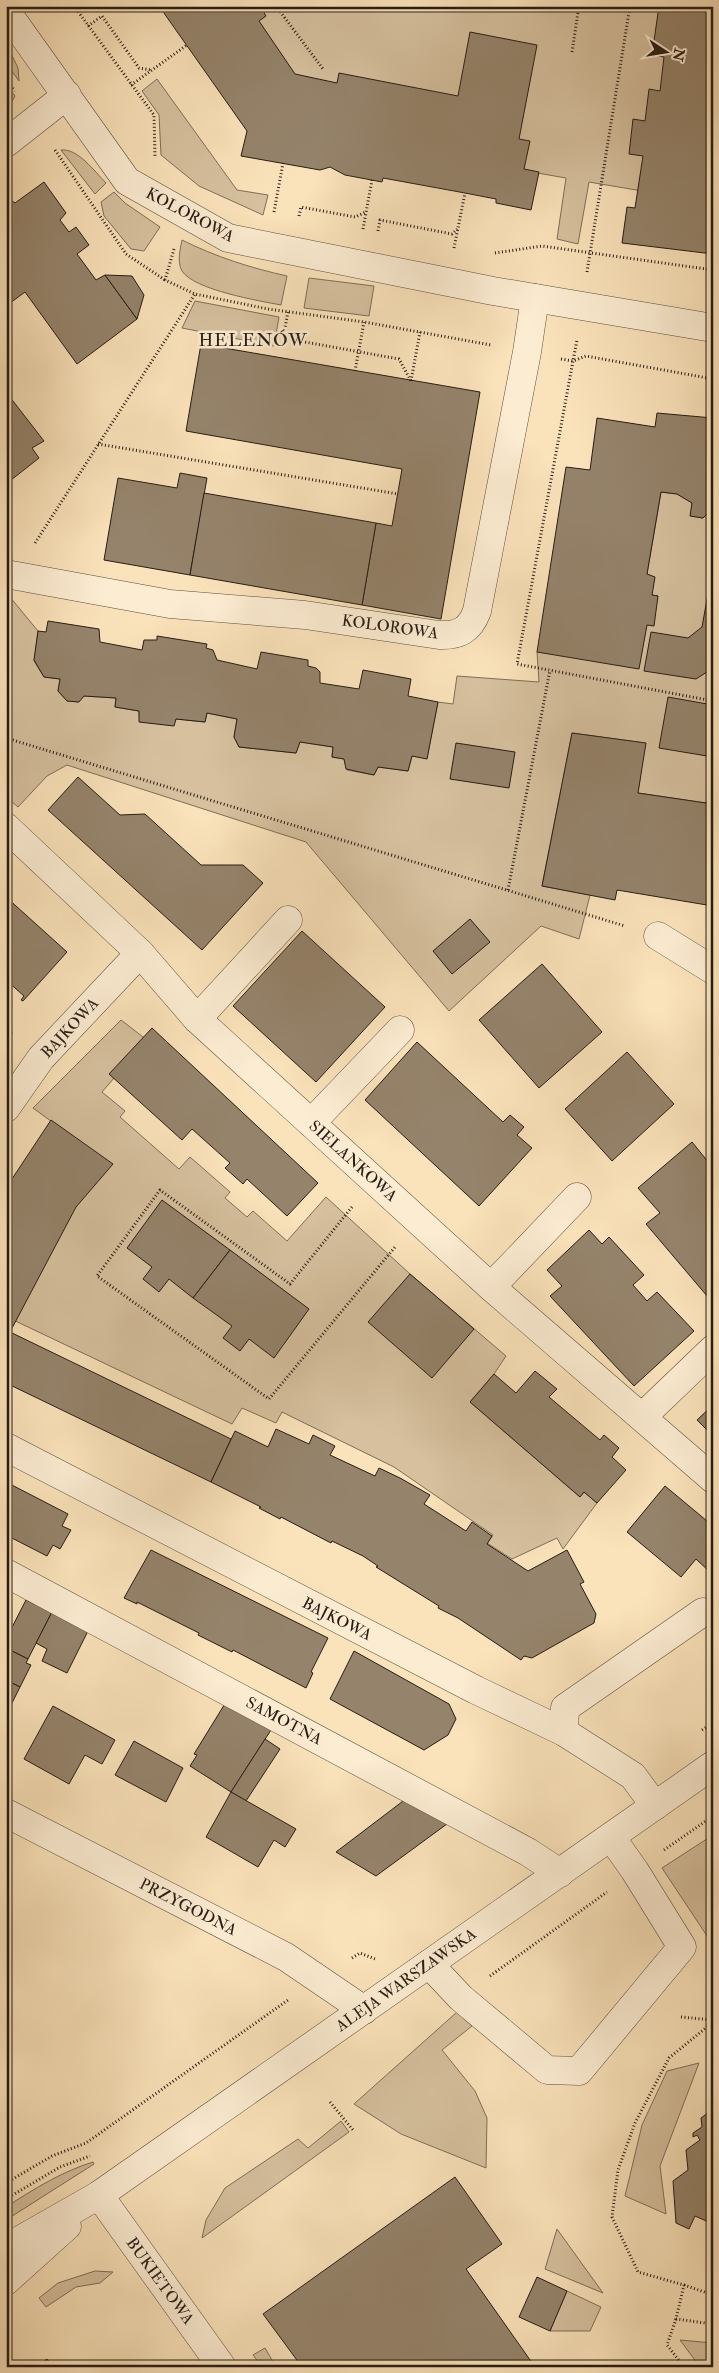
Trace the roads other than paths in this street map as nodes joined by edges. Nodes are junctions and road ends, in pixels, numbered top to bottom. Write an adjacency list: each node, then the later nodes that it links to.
1 (6, 10): 2 (street, KOLOROWA)
2 (66, 95): 3 (street); 4 (street, KOLOROWA)
3 (6, 143)
4 (535, 298): 5 (street, KOLOROWA); 6 (street, KOLOROWA)
5 (713, 328)
6 (10, 575)
7 (6, 827): 10 (street, SIELANKOWA)
8 (288, 920): 12 (street)
9 (658, 936): 11 (street)
10 (140, 953): 12 (street, SIELANKOWA); 14 (street, BAJKOWA)
11 (713, 970)
12 (197, 1019): 15 (street, SIELANKOWA)
13 (400, 1030): 15 (street)
14 (6, 1108)
15 (311, 1123): 17 (street, SIELANKOWA)
16 (577, 1198): 17 (street)
17 (491, 1287): 19 (street, SIELANKOWA)
18 (713, 1349): 19 (street)
19 (642, 1417): 21 (street, SIELANKOWA)
20 (6, 1447): 24 (street, BAJKOWA)
21 (713, 1480)
22 (6, 1573): 29 (street, SAMOTNA)
23 (703, 1612): 24 (street)
24 (564, 1732): 26 (street, BAJKOWA)
25 (713, 1765): 26 (street, ALEJA WARSZAWSKA)
26 (655, 1806): 28 (street, ALEJA WARSZAWSKA)
27 (6, 1812): 31 (street, PRZYGODNA)
28 (610, 1837): 29 (street, ALEJA WARSZAWSKA); 30 (street)
29 (560, 1873): 30 (street, ALEJA WARSZAWSKA)
30 (429, 1964): 31 (street, ALEJA WARSZAWSKA)
31 (364, 2010): 32 (street, ALEJA WARSZAWSKA)
32 (99, 2195): 33 (street, ALEJA WARSZAWSKA); 34 (street, ALEJA WARSZAWSKA); 35 (street, BUKIETOWA)
33 (6, 2248)
34 (6, 2281)
35 (222, 2367)

